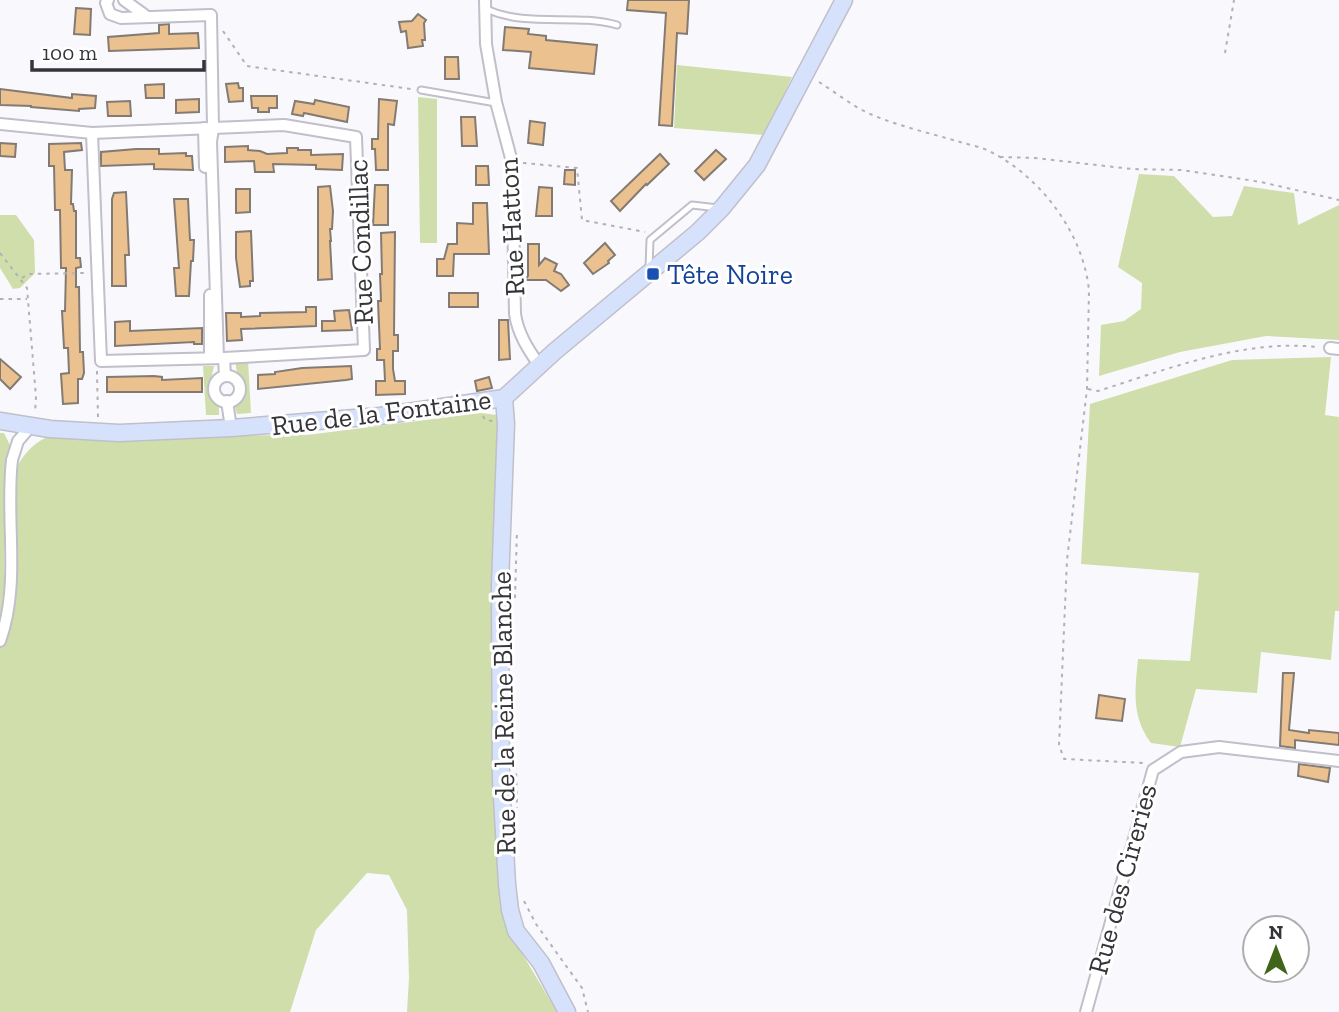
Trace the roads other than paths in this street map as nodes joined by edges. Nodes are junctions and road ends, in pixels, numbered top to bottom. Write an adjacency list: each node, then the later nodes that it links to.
1 (108, 0): 5 (street)
2 (124, 0): 5 (street)
3 (844, 0): 12 (street, Rue de la Fontaine)
4 (486, 4): 6 (lane); 8 (street, Rue Hatton)
5 (146, 16): 10 (street)
6 (617, 25)
7 (421, 90): 8 (lane)
8 (496, 103): 15 (street, Rue Hatton)
9 (0, 124): 11 (street)
10 (209, 128): 11 (street); 14 (street); 14 (street, Rue Condillac)
11 (92, 133): 14 (street, Rue Condillac)
12 (722, 208): 13 (street, Rue de la Fontaine); 13 (lane)
13 (648, 272): 15 (street, Rue de la Fontaine)
14 (217, 358): 16 (street)
15 (539, 365): 17 (street, Rue de la Fontaine)
16 (225, 376): 18 (street); 18 (street)
17 (504, 398): 21 (street, Rue de la Fontaine); 24 (street, Rue de la Reine Blanche)
18 (227, 401): 21 (street, Rue de la Fontaine)
19 (1, 417): 20 (street, Rue de la Fontaine)
20 (29, 423): 21 (street, Rue de la Fontaine); 22 (street)
21 (231, 428)
22 (0, 641)
23 (1339, 761): 25 (street, Rue des Cireries)
24 (567, 1012)
25 (1086, 1012)

